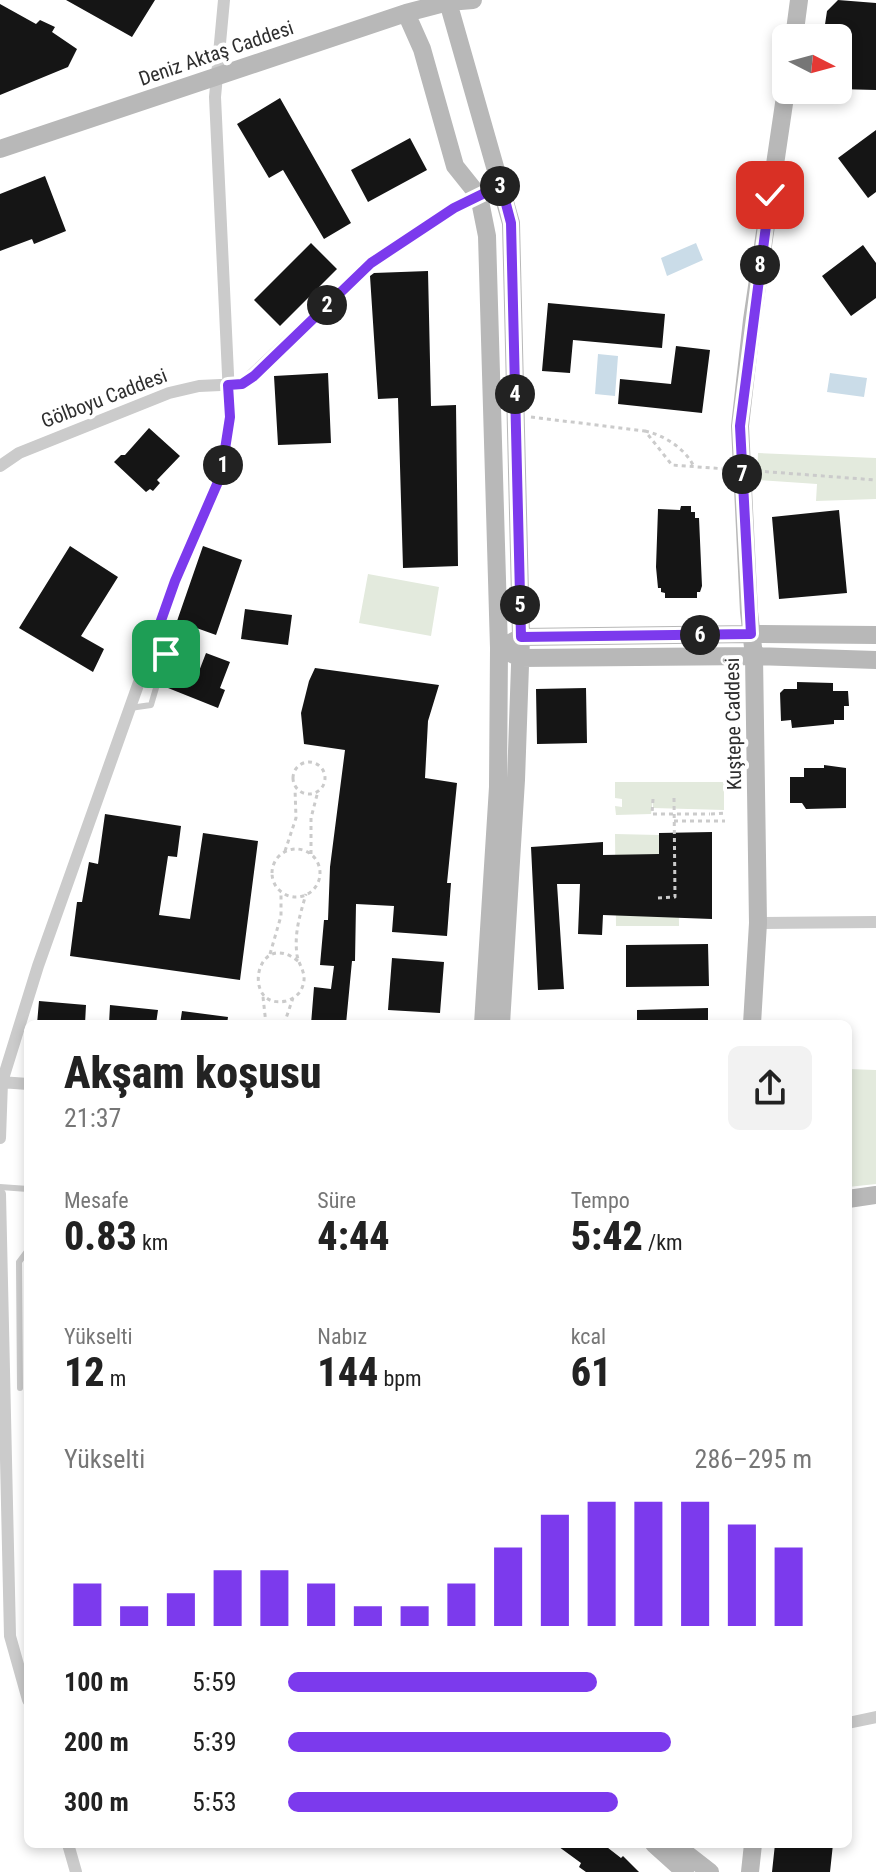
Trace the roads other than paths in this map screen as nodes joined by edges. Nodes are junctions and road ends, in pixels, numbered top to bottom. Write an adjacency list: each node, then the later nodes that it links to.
1 (224, 0): 7 (street)
2 (473, 0): 4 (street, Deniz Aktaş Caddesi)
3 (799, 0): 6 (street)
4 (449, 1): 5 (street, Deniz Aktaş Caddesi); 10 (street)
5 (406, 13): 7 (street, Deniz Aktaş Caddesi); 11 (street)
6 (796, 24)
7 (218, 75): 9 (street, Deniz Aktaş Caddesi); 12 (street)
8 (784, 104): 14 (street, Kuştepe Caddesi)
9 (5, 143)
10 (501, 185): 11 (street); 16 (street)
11 (479, 196): 12 (street); 18 (street)
12 (228, 385): 13 (street, Gölboyu Caddesi); 17 (street)
13 (0, 466)
14 (751, 634): 15 (street); 16 (street); 19 (street, Kuştepe Caddesi)
15 (876, 635)
16 (521, 637): 18 (street); 20 (street)
17 (152, 646): 22 (street); 22 (lane)
18 (499, 648): 20 (street); 25 (street)
19 (754, 656): 20 (street); 21 (street); 24 (street, Kuştepe Caddesi)
20 (520, 658): 26 (street)
21 (876, 660)
22 (130, 708): 28 (street)
23 (876, 922): 24 (street)
24 (758, 923): 27 (street, Kuştepe Caddesi)
25 (483, 1020)
26 (501, 1020)
27 (752, 1020)
28 (1, 1082): 29 (street); 30 (street)
29 (24, 1084)
30 (0, 1134)
31 (0, 1187): 32 (lane)
32 (24, 1189)
33 (0, 1194): 38 (street)
34 (876, 1195): 35 (street)
35 (852, 1198)
36 (24, 1255): 37 (lane)
37 (20, 1388)
38 (24, 1686)
39 (876, 1717): 40 (street)
40 (852, 1722)
41 (69, 1848): 45 (street)
42 (658, 1848): 46 (street)
43 (679, 1848): 47 (street)
44 (753, 1848): 48 (street)
45 (76, 1872)
46 (685, 1872)
47 (710, 1872)
48 (750, 1872)

